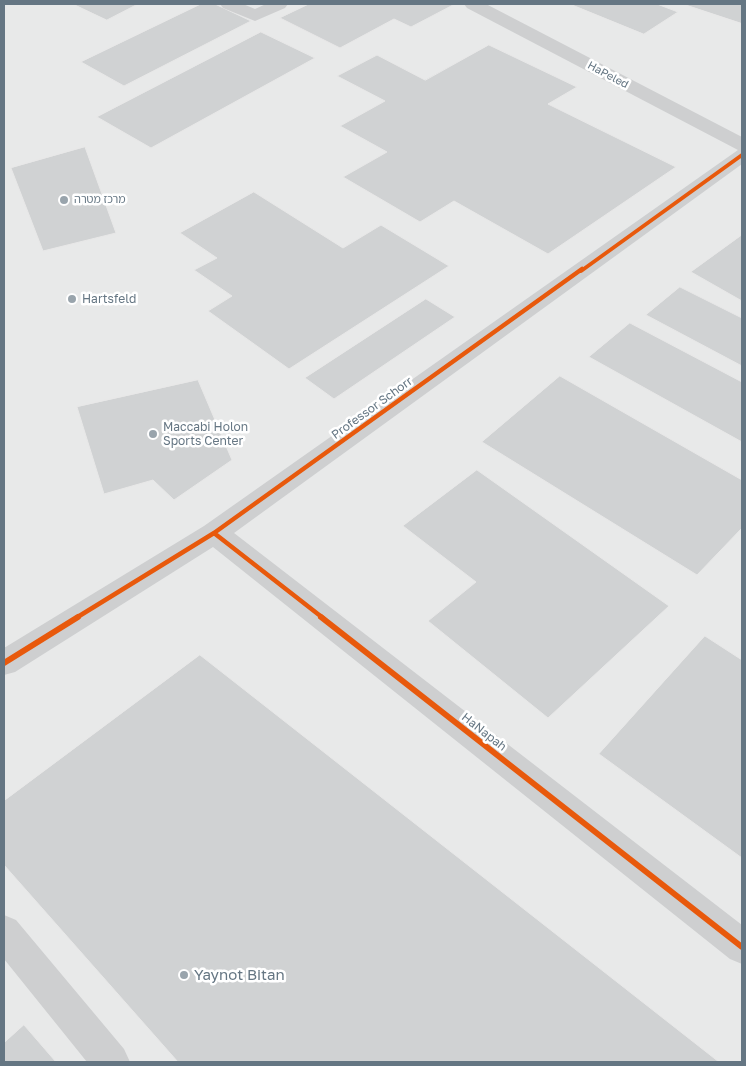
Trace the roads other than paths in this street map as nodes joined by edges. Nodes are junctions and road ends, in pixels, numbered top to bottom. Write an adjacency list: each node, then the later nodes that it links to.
1 (229, 4): 2 (street)
2 (279, 4)
3 (473, 4): 6 (street, HaPeled)
4 (502, 4): 5 (street, HaPeled)
5 (742, 127)
6 (742, 146)
7 (742, 155): 8 (street, Professor Schorr)
8 (214, 534): 9 (street, Professor Schorr); 11 (street, HaNapah)
9 (4, 663)
10 (4, 932): 12 (street)
11 (742, 947)
12 (111, 1062)

